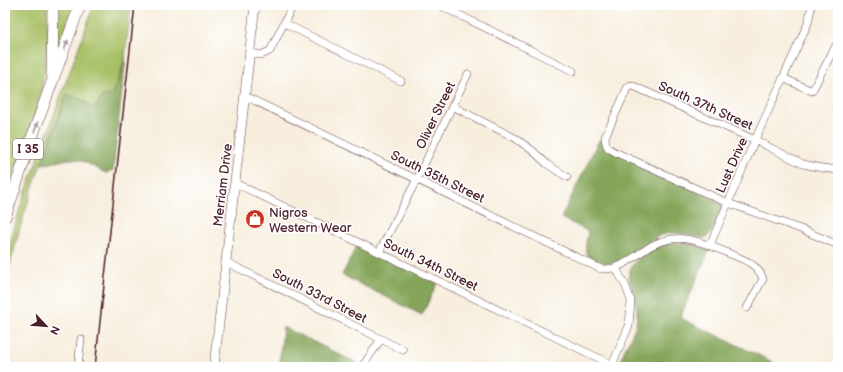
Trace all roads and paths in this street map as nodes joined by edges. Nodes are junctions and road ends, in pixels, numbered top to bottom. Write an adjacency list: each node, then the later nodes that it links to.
1 (53, 5): 13 (highway)
2 (80, 5): 13 (highway, I 35, one-way to 2)
3 (255, 5): 9 (main road, Merriam Drive)
4 (292, 5): 7 (street)
5 (439, 5): 10 (street)
6 (812, 5): 12 (street, Lust Drive)
7 (284, 23): 9 (street); 14 (street)
8 (836, 47): 12 (street)
9 (250, 53): 15 (main road, Merriam Drive)
10 (573, 71)
11 (468, 74): 16 (street, Oliver Street)
12 (783, 78): 17 (street, Lust Drive)
13 (52, 81): 23 (highway, I 35, one-way to 13)
14 (401, 81)
15 (245, 96): 20 (street, South 35th Street); 21 (main road, Merriam Drive)
16 (452, 106): 19 (street); 20 (street, Oliver Street)
17 (755, 140): 18 (street, South 37th Street); 22 (street, Lust Drive); 22 (street, South 37th Street)
18 (838, 170)
19 (567, 177)
20 (417, 179): 26 (street, Oliver Street); 28 (street, South 35th Street)
21 (235, 183): 26 (street, South 34th Street); 27 (main road, Merriam Drive)
22 (728, 203): 24 (street, Lust Drive); 25 (street)
23 (5, 217)
24 (710, 245): 28 (street); 29 (street)
25 (838, 245)
26 (379, 252): 33 (street, South 34th Street)
27 (226, 262): 31 (street, South 33rd Street); 35 (main road, Merriam Drive)
28 (619, 267): 33 (street)
29 (747, 308)
30 (81, 339): 34 (street)
31 (381, 339): 32 (street, South 33rd Street); 36 (street)
32 (403, 350)
33 (614, 366)
34 (78, 367)
35 (214, 367)
36 (362, 367)

